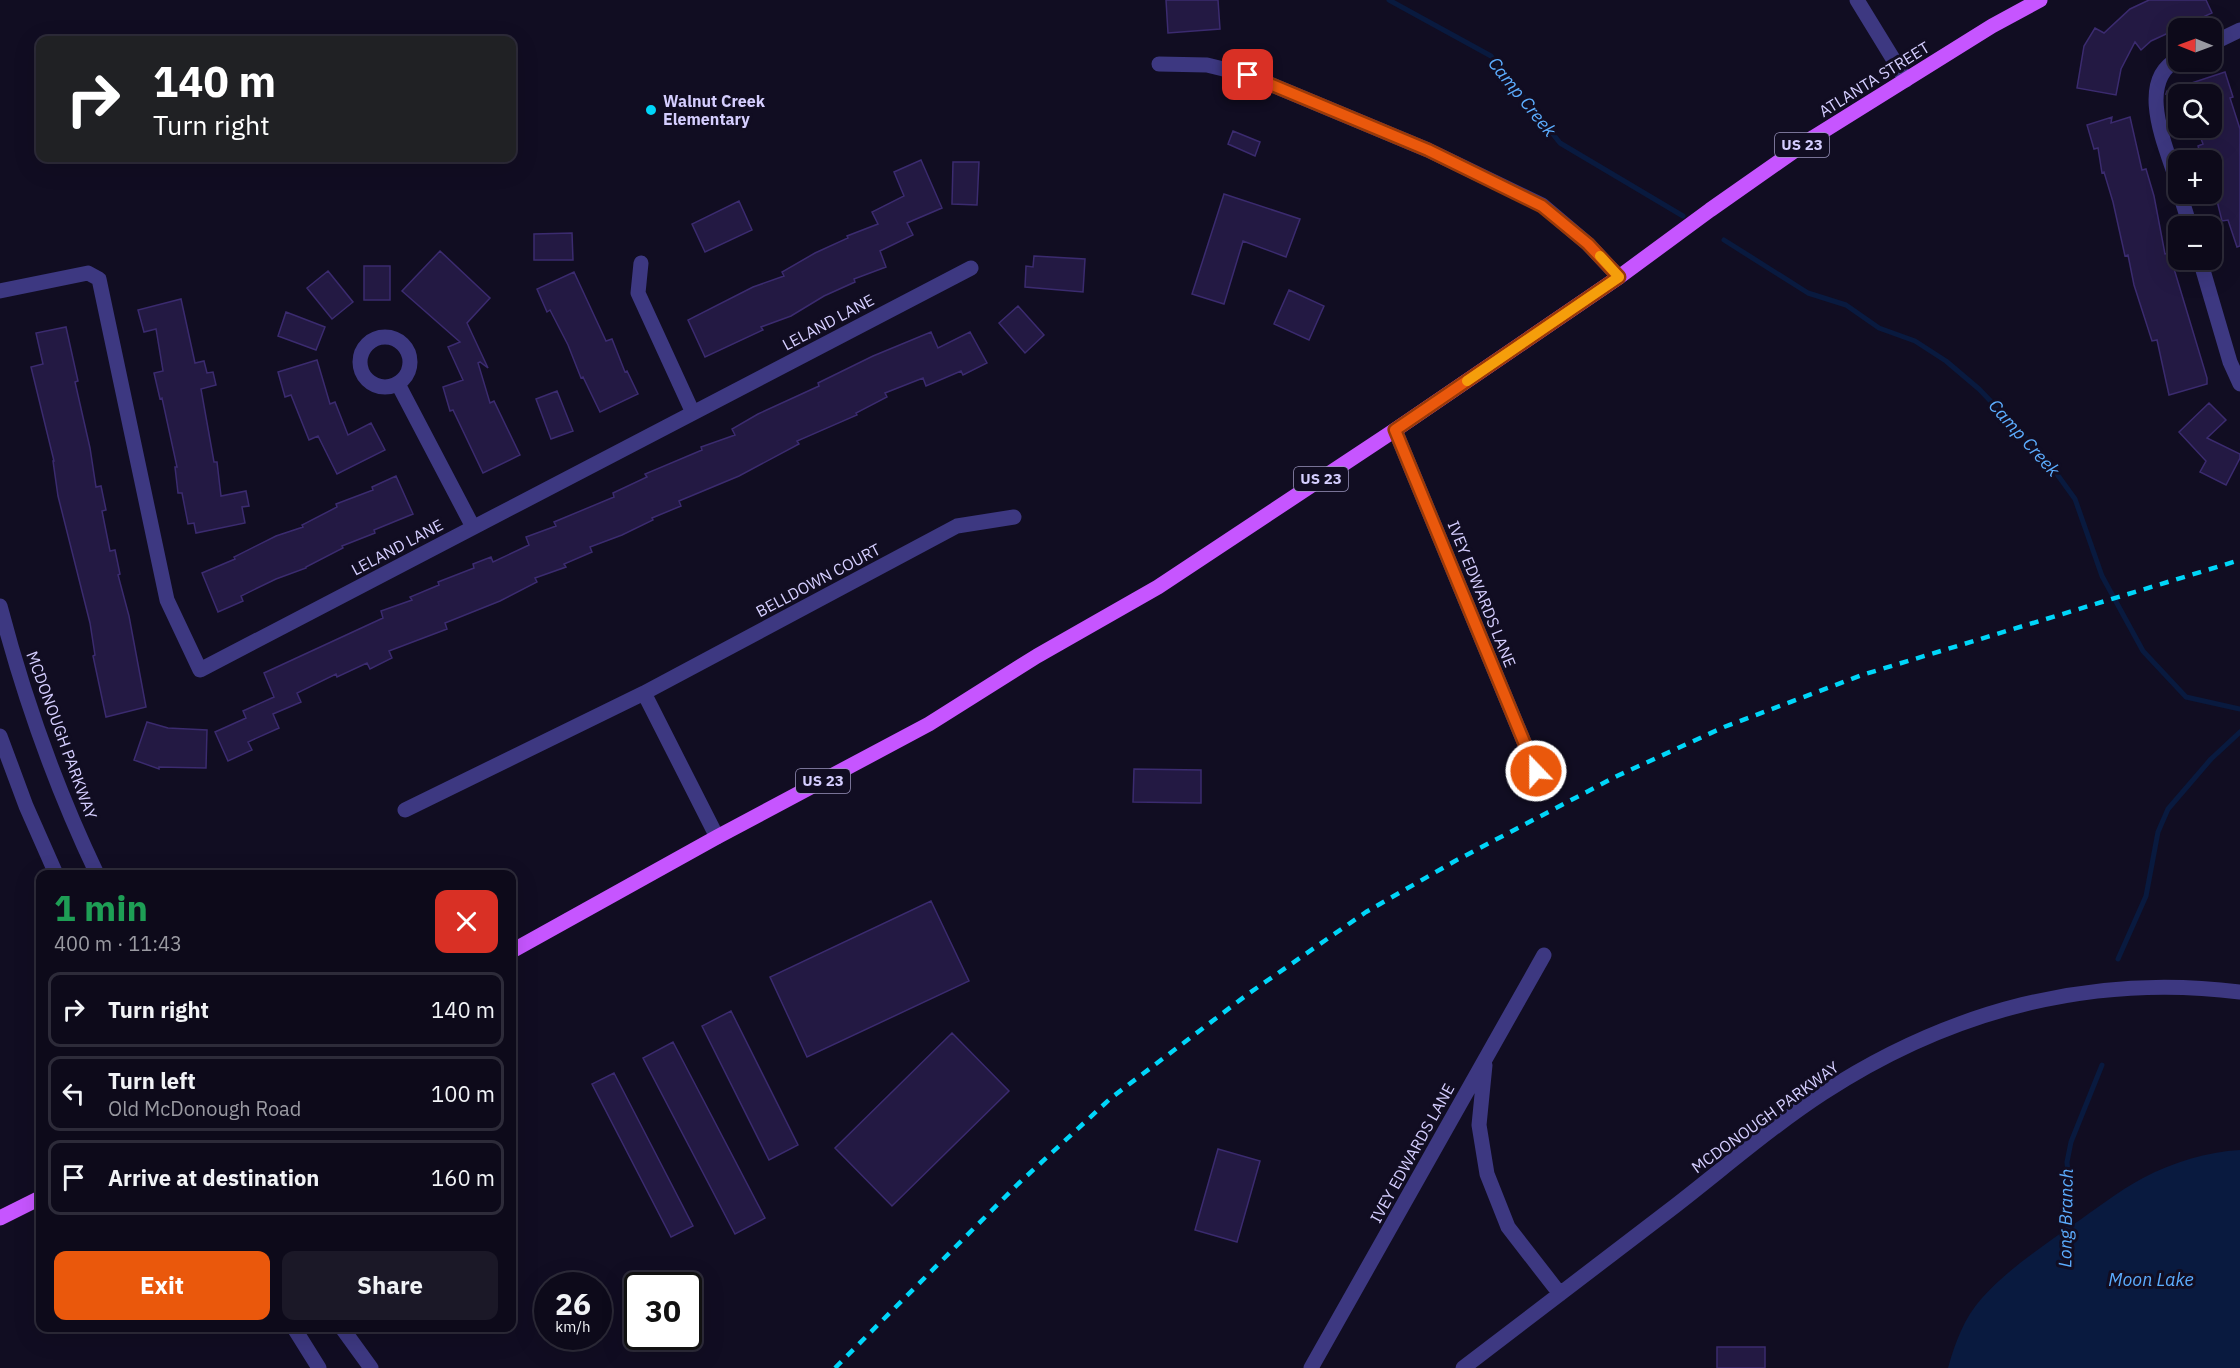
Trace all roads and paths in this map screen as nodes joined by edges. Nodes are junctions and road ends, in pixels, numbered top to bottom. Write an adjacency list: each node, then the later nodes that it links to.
1 (1857, 0): 7 (street)
2 (2040, 0): 7 (main road, ATLANTA STREET / US 23)
3 (2240, 30): 4 (street)
4 (2222, 39)
5 (1159, 64): 12 (street)
6 (2168, 66): 8 (street)
7 (1906, 80): 12 (main road, ATLANTA STREET / US 23)
8 (2168, 150)
9 (641, 263): 16 (street)
10 (971, 268): 16 (street, LELAND LANE)
11 (2203, 270): 15 (street)
12 (1619, 277): 17 (main road, US 23)
13 (0, 291): 19 (street, LELAND LANE)
14 (398, 384): 19 (street)
15 (2240, 384)
16 (693, 412): 19 (street, LELAND LANE)
17 (1395, 430): 23 (street, IVEY EDWARDS LANE); 25 (main road, US 23)
18 (1014, 517): 21 (street, BELLDOWN COURT)
19 (473, 527)
20 (0, 606): 27 (street, MCDONOUGH PARKWAY)
21 (644, 693): 24 (street, BELLDOWN COURT); 25 (street)
22 (0, 736): 26 (street)
23 (1536, 771)
24 (405, 810)
25 (717, 837): 28 (main road, US 23)
26 (54, 870)
27 (95, 870)
28 (516, 949)
29 (1544, 954): 31 (street, IVEY EDWARDS LANE)
30 (2240, 992): 34 (street, MCDONOUGH PARKWAY)
31 (1486, 1057): 34 (street); 39 (street, IVEY EDWARDS LANE)
32 (36, 1200): 33 (main road)
33 (0, 1218)
34 (1560, 1294): 40 (street, MCDONOUGH PARKWAY)
35 (297, 1332): 37 (street)
36 (345, 1332): 38 (street)
37 (320, 1368)
38 (371, 1368)
39 (1311, 1368)
40 (1463, 1368)

